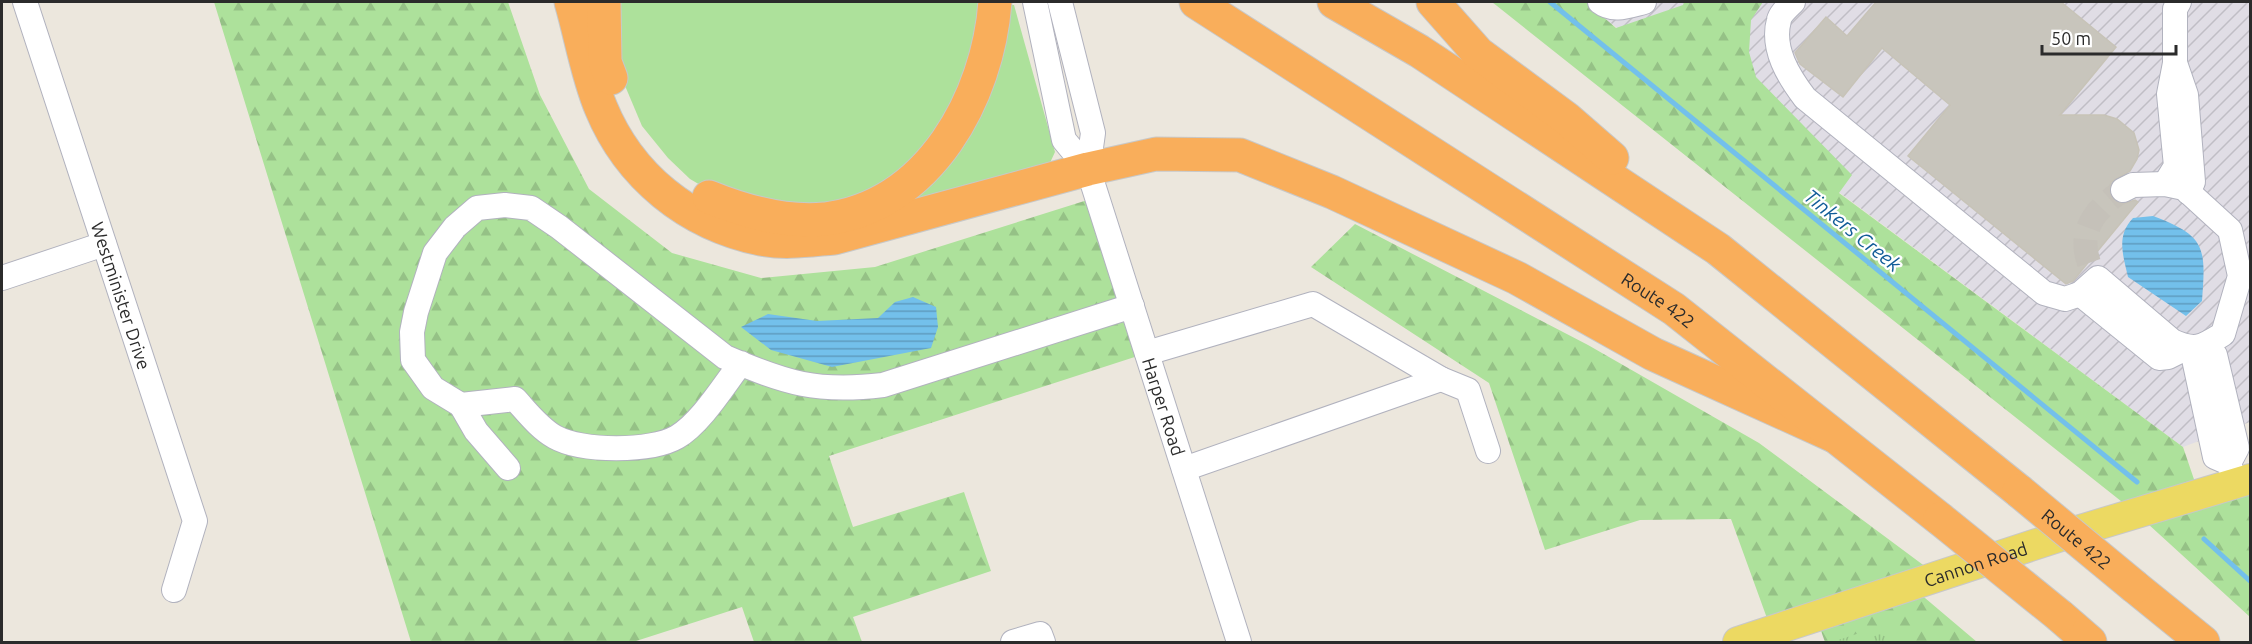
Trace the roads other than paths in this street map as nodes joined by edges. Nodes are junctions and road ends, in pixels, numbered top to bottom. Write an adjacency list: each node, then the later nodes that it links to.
1 (25, 2): 20 (street, Westminister Drive)
2 (571, 2): 16 (highway)
3 (603, 2): 4 (highway)
4 (995, 2)
5 (1035, 2): 16 (street, Harper Road)
6 (1060, 2): 16 (street, Harper Road)
7 (1188, 2): 14 (highway, Route 422)
8 (1334, 2): 21 (highway, Route 422)
9 (1432, 2): 21 (highway)
10 (1599, 2): 11 (street)
11 (1644, 2)
12 (1792, 2): 24 (street)
13 (2179, 2): 15 (street)
14 (1207, 8): 29 (highway, Route 422)
15 (2175, 63): 17 (street); 19 (street)
16 (1088, 169): 23 (street, Harper Road); 29 (highway)
17 (2165, 184): 18 (street); 19 (street)
18 (2123, 190)
19 (2188, 192): 24 (street)
20 (104, 244): 22 (street); 34 (street, Westminister Drive)
21 (1718, 249): 40 (highway, Route 422, bridge)
22 (2, 278)
23 (1132, 306): 25 (street, Harper Road); 26 (street)
24 (2194, 348): 33 (street)
25 (1147, 353): 27 (street); 32 (street, Harper Road)
26 (741, 363): 28 (street); 28 (street)
27 (1441, 379): 30 (street); 32 (street)
28 (461, 405): 31 (street)
29 (1834, 436): 39 (highway, Route 422, bridge)
30 (1488, 450)
31 (508, 468)
32 (1184, 470): 37 (street, Harper Road)
33 (2238, 475): 38 (main road, Cannon Road)
34 (174, 590)
35 (1013, 642): 36 (street)
36 (1042, 642)
37 (1239, 642)
38 (1738, 642)
39 (2090, 642)
40 (2203, 642)

